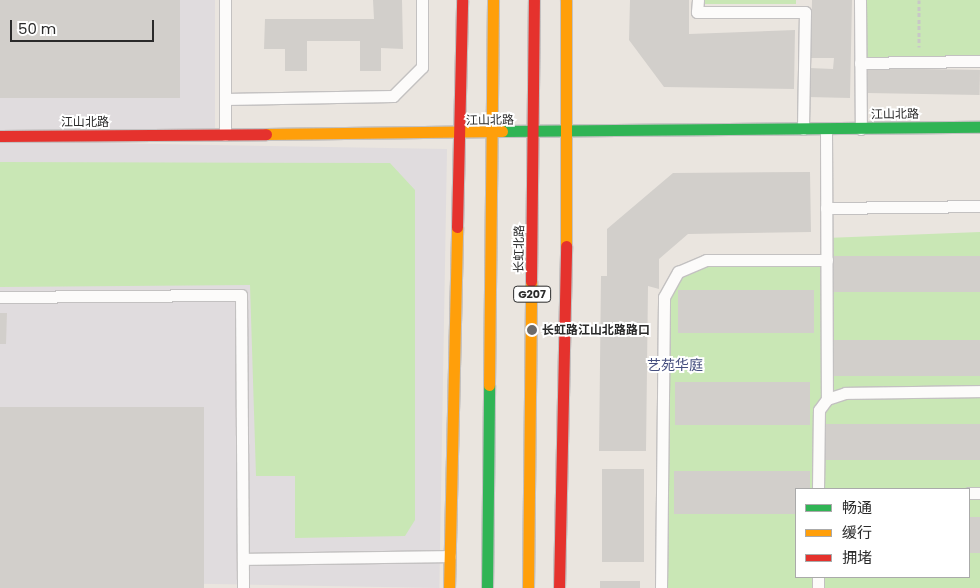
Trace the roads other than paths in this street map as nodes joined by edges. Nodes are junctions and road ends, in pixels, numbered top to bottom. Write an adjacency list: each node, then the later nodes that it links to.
1 (225, 0): 11 (lane)
2 (422, 0): 11 (lane)
3 (462, 0): 18 (main road)
4 (493, 0): 19 (main road)
5 (534, 0): 17 (main road, 长虹北路 / G207)
6 (566, 0): 16 (main road)
7 (698, 0): 14 (lane)
8 (860, 0): 10 (lane)
9 (980, 61): 10 (lane)
10 (860, 63): 13 (lane)
11 (225, 99): 20 (lane)
12 (980, 127): 13 (main road, 江山北路)
13 (862, 128): 15 (main road, 江山北路)
14 (803, 129): 15 (main road, 江山北路); 16 (main road, 江山北路)
15 (826, 129): 23 (lane)
16 (568, 131): 17 (main road, 江山北路); 35 (main road)
17 (534, 133): 19 (main road, 江山北路); 34 (main road, 长虹北路 / G207)
18 (461, 134): 19 (main road, 江山北路); 20 (main road, 江山北路); 29 (main road)
19 (492, 134): 33 (main road)
20 (225, 135): 21 (main road, 江山北路)
21 (0, 136)
22 (980, 206): 23 (lane)
23 (826, 208): 24 (lane)
24 (827, 260): 27 (lane); 36 (lane)
25 (0, 297): 30 (lane)
26 (980, 390): 27 (lane)
27 (827, 399): 28 (lane)
28 (818, 488)
29 (450, 556): 30 (lane); 32 (main road)
30 (243, 559): 31 (lane)
31 (243, 588)
32 (450, 588)
33 (487, 588)
34 (528, 588)
35 (559, 588)
36 (661, 588)

